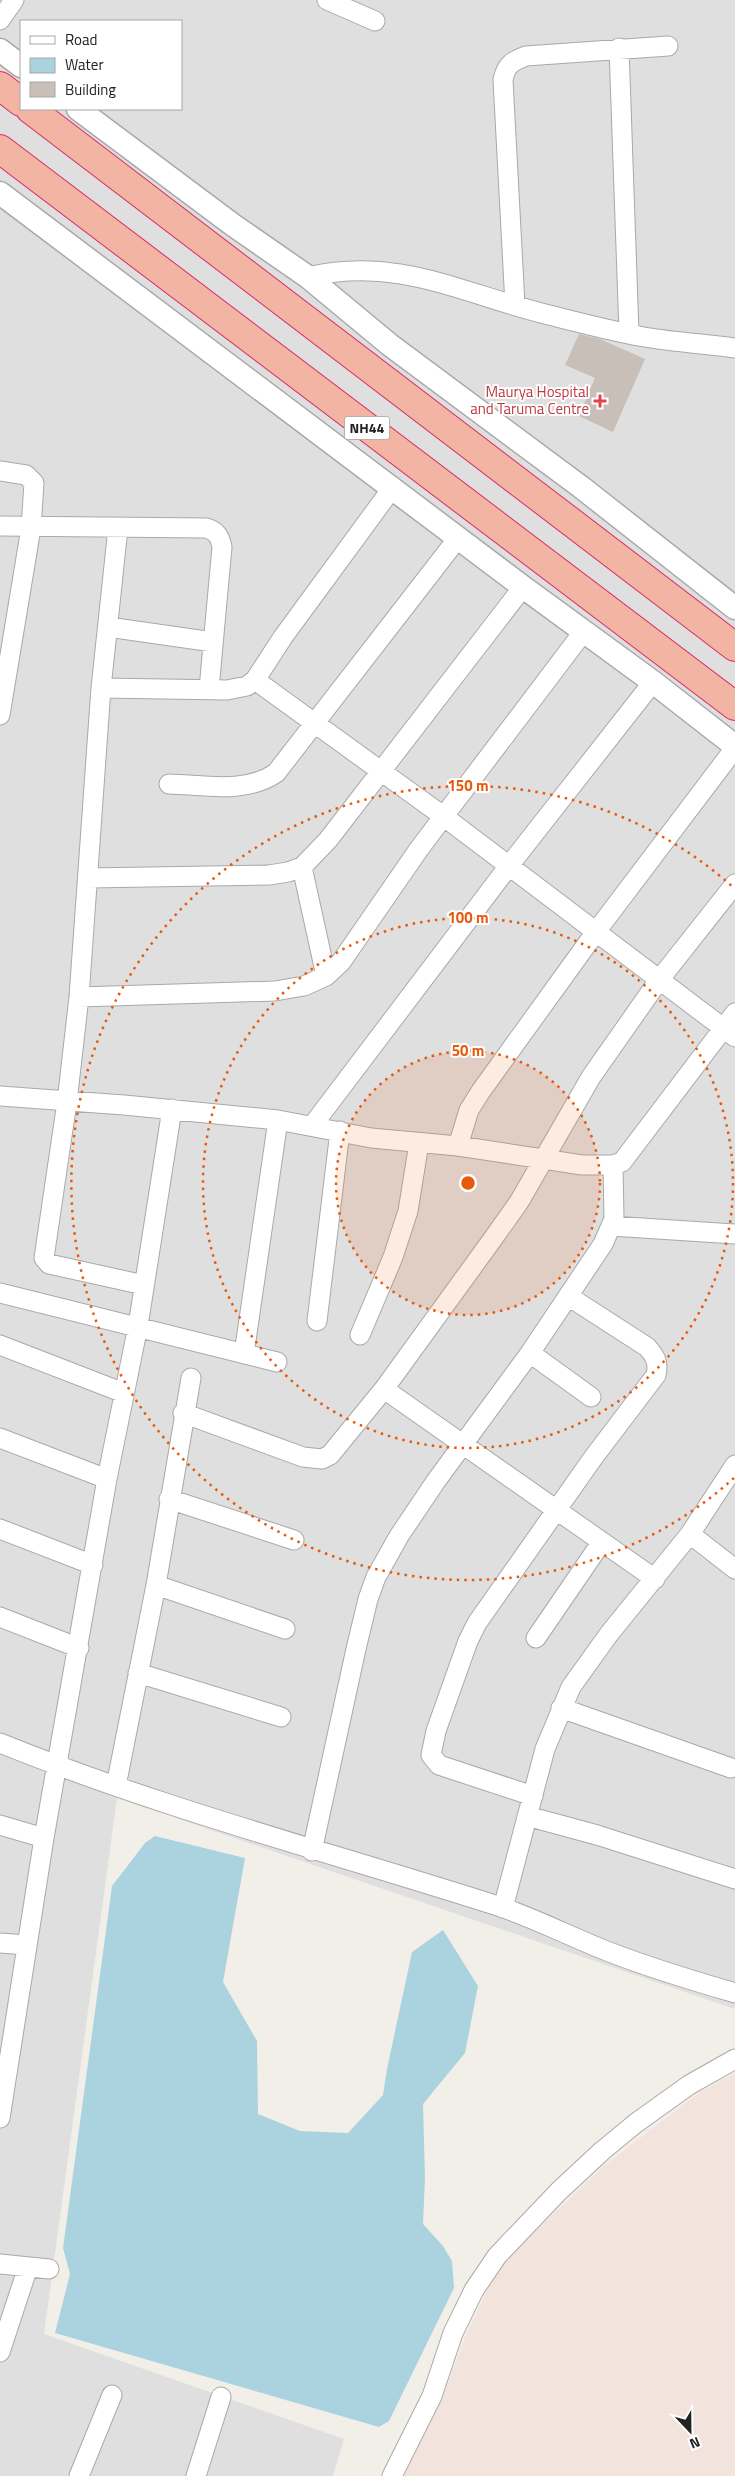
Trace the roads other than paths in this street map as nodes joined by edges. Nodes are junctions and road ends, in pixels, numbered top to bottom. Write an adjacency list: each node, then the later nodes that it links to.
1 (327, 0): 2 (street)
2 (375, 21)
3 (668, 46): 4 (street)
4 (620, 48): 14 (street); 15 (street)
5 (0, 50): 6 (street)
6 (20, 65)
7 (0, 86): 8 (highway)
8 (20, 101)
9 (31, 110): 28 (highway)
10 (79, 110): 13 (street)
11 (0, 149): 33 (highway, NH44)
12 (0, 192): 18 (street)
13 (308, 277): 14 (street); 24 (street)
14 (515, 305): 15 (street)
15 (629, 333): 16 (street)
16 (735, 348)
17 (0, 472): 20 (street)
18 (393, 487): 22 (street); 29 (street)
19 (0, 526): 20 (street)
20 (31, 528): 21 (street); 34 (street)
21 (118, 528): 25 (street); 27 (street)
22 (458, 538): 23 (street); 35 (street)
23 (523, 587): 26 (street); 37 (street)
24 (735, 608)
25 (108, 627): 27 (street); 31 (street)
26 (584, 631): 30 (street); 39 (street)
27 (213, 642): 32 (street)
28 (735, 647)
29 (255, 680): 32 (street); 35 (street)
30 (653, 682): 36 (street); 41 (street)
31 (102, 688): 32 (street); 42 (street)
32 (209, 689)
33 (735, 706)
34 (0, 715)
35 (316, 724): 37 (street); 38 (street)
36 (735, 747): 44 (street)
37 (380, 770): 39 (street); 40 (street)
38 (169, 784)
39 (443, 816): 41 (street); 45 (street)
40 (302, 867): 42 (street); 45 (street)
41 (508, 867): 44 (street); 53 (street)
42 (88, 878): 47 (street)
43 (735, 884): 46 (street)
44 (595, 933): 46 (street); 56 (street)
45 (326, 976): 47 (street)
46 (659, 980): 48 (street); 57 (street)
47 (80, 997): 50 (street)
48 (731, 1026): 58 (street)
49 (0, 1096): 50 (street)
50 (67, 1102): 51 (street); 61 (street)
51 (172, 1109): 52 (street); 61 (street)
52 (278, 1120): 53 (street); 69 (street)
53 (312, 1126): 54 (street)
54 (340, 1131): 55 (street); 64 (street)
55 (419, 1143): 56 (street); 66 (street)
56 (458, 1146): 57 (street)
57 (544, 1159): 58 (street); 72 (street)
58 (613, 1165): 59 (street)
59 (611, 1226): 60 (street); 63 (street)
60 (735, 1234)
61 (144, 1285): 65 (street)
62 (0, 1294): 65 (street)
63 (568, 1296): 68 (street); 81 (street)
64 (317, 1321)
65 (138, 1326): 69 (street); 73 (street)
66 (360, 1335)
67 (0, 1346): 73 (street)
68 (530, 1353): 74 (street); 77 (street)
69 (244, 1354): 70 (street)
70 (277, 1362)
71 (191, 1378): 75 (street)
72 (384, 1389): 75 (street); 77 (street)
73 (124, 1394): 79 (street)
74 (591, 1397)
75 (183, 1413): 80 (street)
76 (0, 1438): 79 (street)
77 (462, 1444): 81 (street); 105 (street)
78 (735, 1465): 83 (street)
79 (107, 1479): 86 (street)
80 (170, 1498): 84 (street); 89 (street)
81 (556, 1511): 85 (street); 101 (street)
82 (0, 1529): 86 (street)
83 (690, 1534): 87 (street); 88 (street)
84 (294, 1540)
85 (601, 1543): 88 (street); 92 (street)
86 (93, 1566): 93 (street)
87 (735, 1568)
88 (655, 1579): 95 (street)
89 (156, 1585): 91 (street); 94 (street)
90 (0, 1617): 93 (street)
91 (285, 1629)
92 (536, 1638)
93 (79, 1648): 98 (street)
94 (138, 1673): 96 (street); 100 (street)
95 (561, 1708): 99 (street); 101 (street)
96 (281, 1717)
97 (0, 1743): 98 (street)
98 (58, 1766): 100 (street); 104 (street)
99 (731, 1768)
100 (116, 1786): 105 (street)
101 (533, 1796): 102 (street)
102 (527, 1816): 106 (street); 107 (street)
103 (0, 1826): 104 (street)
104 (44, 1838): 109 (street)
105 (312, 1851): 107 (street)
106 (735, 1879)
107 (503, 1908): 110 (street)
108 (0, 1942): 109 (street)
109 (27, 1945): 112 (street)
110 (735, 1993)
111 (735, 2060): 121 (street)
112 (0, 2118)
113 (0, 2264): 114 (street)
114 (28, 2267): 115 (street); 116 (street)
115 (49, 2269)
116 (0, 2352)
117 (112, 2395): 119 (street)
118 (221, 2396): 120 (street)
119 (79, 2476)
120 (196, 2476)
121 (392, 2476)

